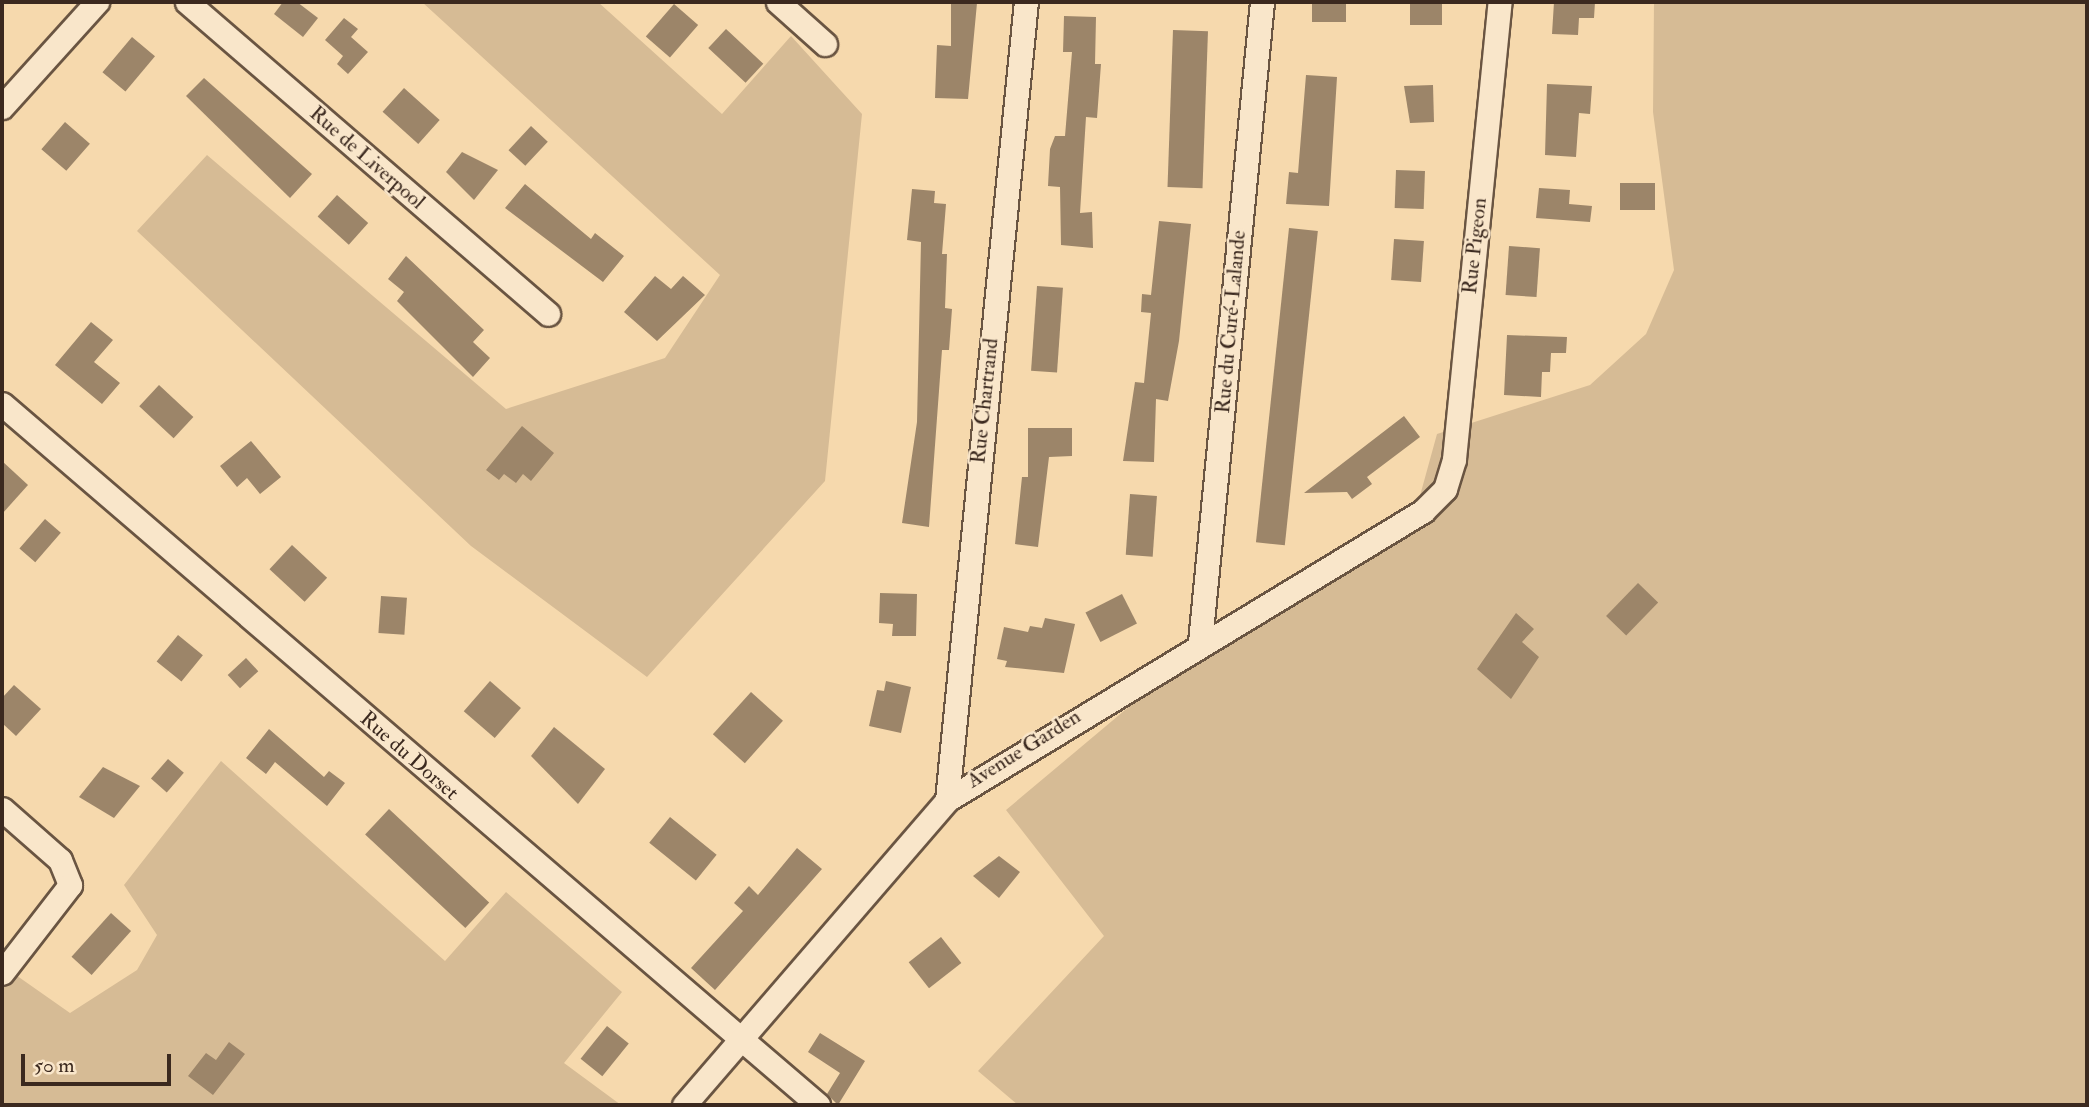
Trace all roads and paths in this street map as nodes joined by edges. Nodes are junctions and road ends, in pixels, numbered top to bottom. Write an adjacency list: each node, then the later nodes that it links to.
1 (97, 2): 8 (street)
2 (187, 2): 9 (street, Rue de Liverpool)
3 (778, 2): 7 (street)
4 (1026, 2): 13 (street, Rue Chartrand)
5 (1262, 2): 12 (street, Rue du Curé-Lalande)
6 (1500, 2): 11 (street, Rue Pigeon)
7 (825, 44)
8 (3, 101)
9 (548, 314)
10 (2, 404): 16 (street, Rue du Dorset)
11 (1445, 489): 12 (street, Avenue Garden)
12 (1200, 642): 13 (street, Avenue Garden)
13 (947, 800): 16 (street, Avenue Garden)
14 (2, 809): 15 (street)
15 (2, 973)
16 (740, 1039): 17 (street, Avenue Garden); 18 (street, Rue du Dorset)
17 (684, 1105)
18 (818, 1105)

